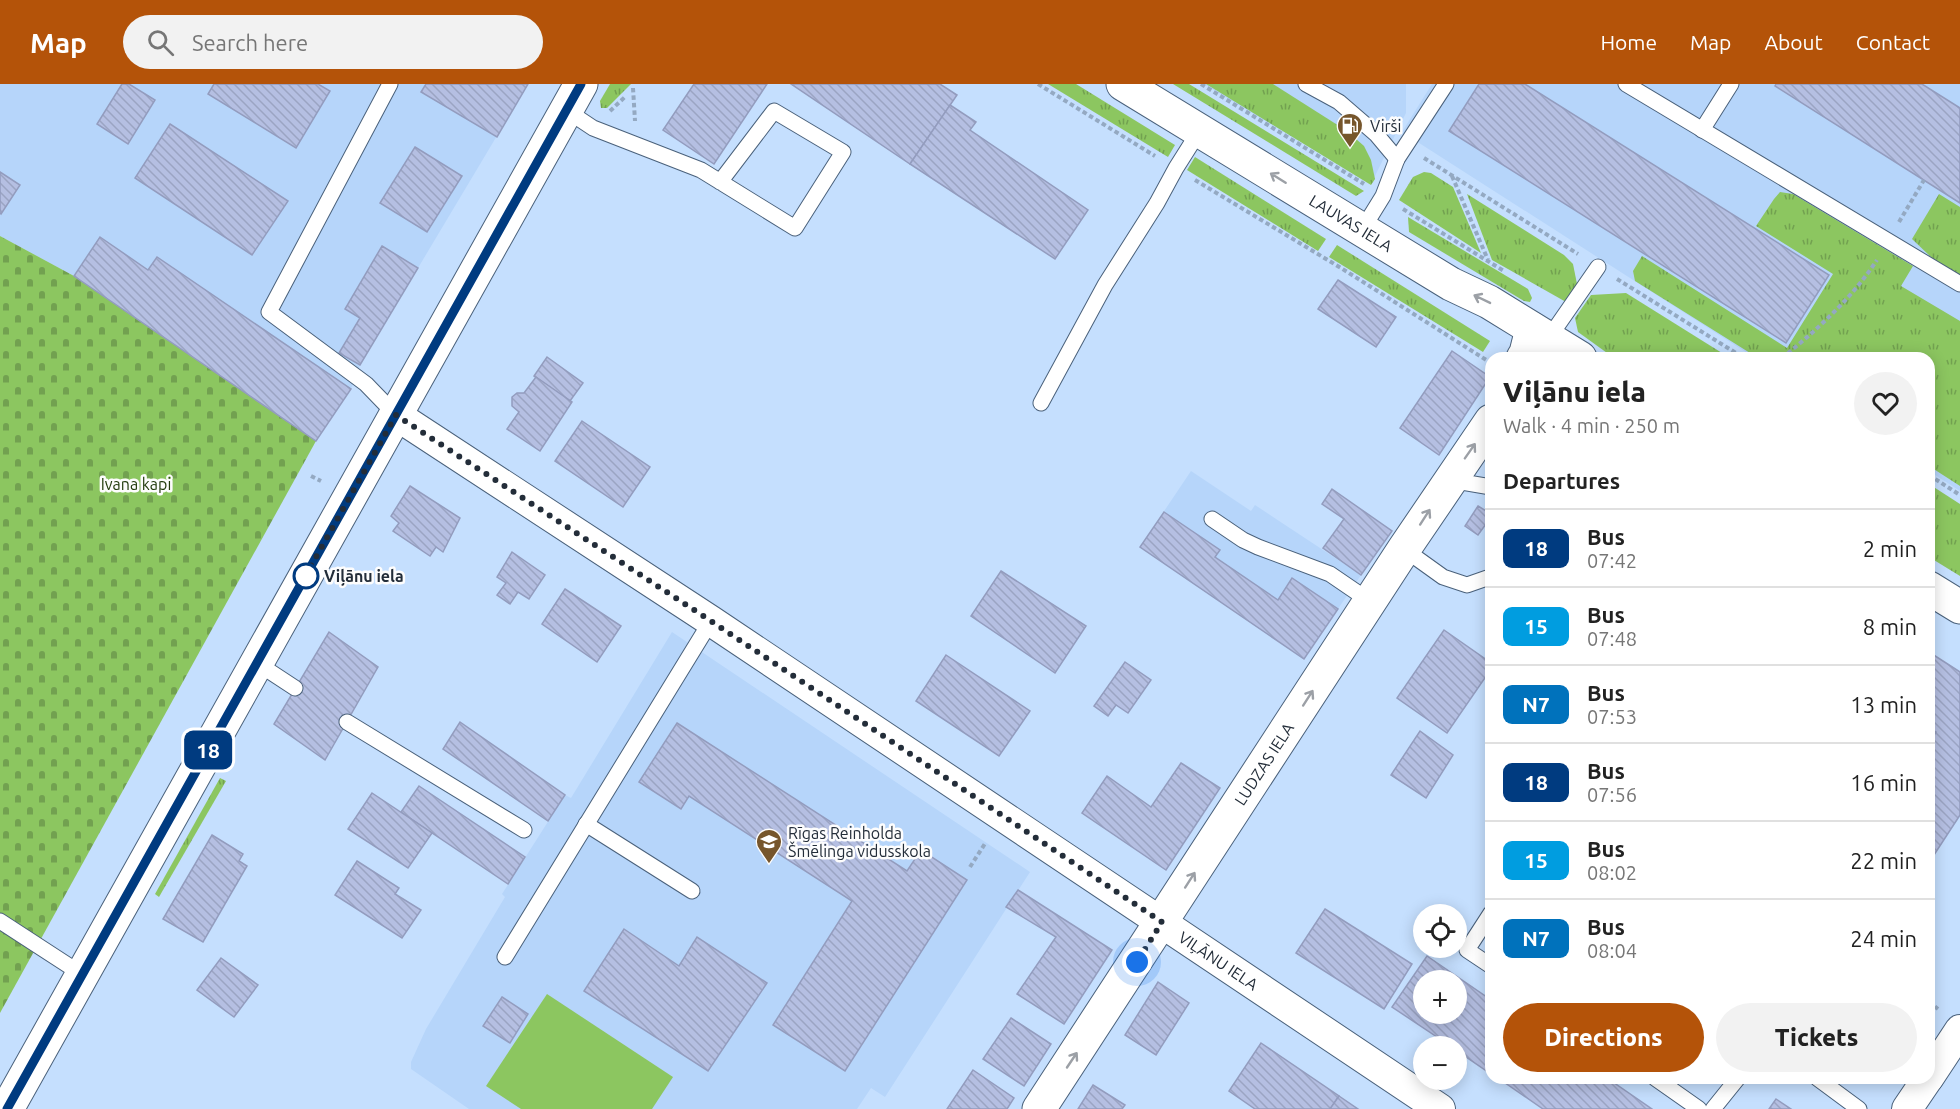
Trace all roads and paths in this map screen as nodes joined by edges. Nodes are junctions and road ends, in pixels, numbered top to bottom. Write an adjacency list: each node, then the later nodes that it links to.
1 (390, 84): 30 (lane)
2 (1038, 84): 15 (path)
3 (1123, 84): 11 (street, LAUVAS IELA)
4 (1306, 84): 14 (lane)
5 (1446, 84): 13 (lane)
6 (1626, 84): 12 (lane)
7 (1731, 84): 12 (lane)
8 (626, 96): 10 (path)
9 (573, 97): 18 (lane); 30 (street)
10 (609, 112)
11 (1200, 130): 15 (lane); 19 (street, LAUVAS IELA, one-way to 11)
12 (1702, 130): 20 (lane)
13 (1406, 146): 14 (lane); 16 (path)
14 (1397, 159): 19 (lane)
15 (1176, 168): 28 (path); 29 (lane)
16 (1452, 176): 21 (path); 22 (path)
17 (1924, 180): 20 (path)
18 (720, 182): 18 (lane)
19 (1362, 230): 24 (street, LAUVAS IELA, one-way to 19)
20 (1888, 241): 23 (lane); 27 (path)
21 (1488, 261)
22 (1598, 267): 24 (lane); 26 (path)
23 (1960, 284)
24 (1528, 344): 25 (street, LAUVAS IELA)
25 (1558, 352)
26 (1734, 352)
27 (1790, 352)
28 (1485, 359)
29 (1041, 403)
30 (396, 415): 42 (street, VIĻĀNU IELA); 43 (street)
31 (1485, 430): 33 (street, LUDZAS IELA, one-way to 31)
32 (1935, 479): 35 (path)
33 (1450, 480): 34 (lane); 37 (street, LUDZAS IELA, one-way to 33)
34 (1485, 486)
35 (1960, 495)
36 (1212, 519): 40 (lane)
37 (1404, 549): 38 (lane); 40 (street, LUDZAS IELA)
38 (1485, 579)
39 (1935, 592): 41 (street)
40 (1371, 602): 52 (street, LUDZAS IELA, one-way to 40)
41 (1960, 607)
42 (711, 621): 46 (lane); 52 (street, VIĻĀNU IELA)
43 (256, 663): 44 (lane); 56 (street)
44 (295, 688)
45 (347, 722): 47 (lane)
46 (586, 824): 50 (lane); 54 (lane)
47 (524, 830)
48 (992, 834): 49 (path)
49 (970, 867)
50 (692, 891)
51 (0, 921): 56 (lane)
52 (1162, 922): 64 (street, LUDZAS IELA, one-way to 52); 65 (street, VIĻĀNU IELA)
53 (1485, 922): 55 (lane)
54 (505, 957)
55 (1485, 962)
56 (83, 975): 63 (street)
57 (1960, 1030): 58 (street)
58 (1935, 1068)
59 (1664, 1084): 66 (lane)
60 (1733, 1084): 67 (lane)
61 (1825, 1084): 68 (lane)
62 (1924, 1084): 69 (street)
63 (7, 1109)
64 (1040, 1109)
65 (1440, 1109)
66 (1699, 1109)
67 (1713, 1109)
68 (1859, 1109)
69 (1907, 1109)

